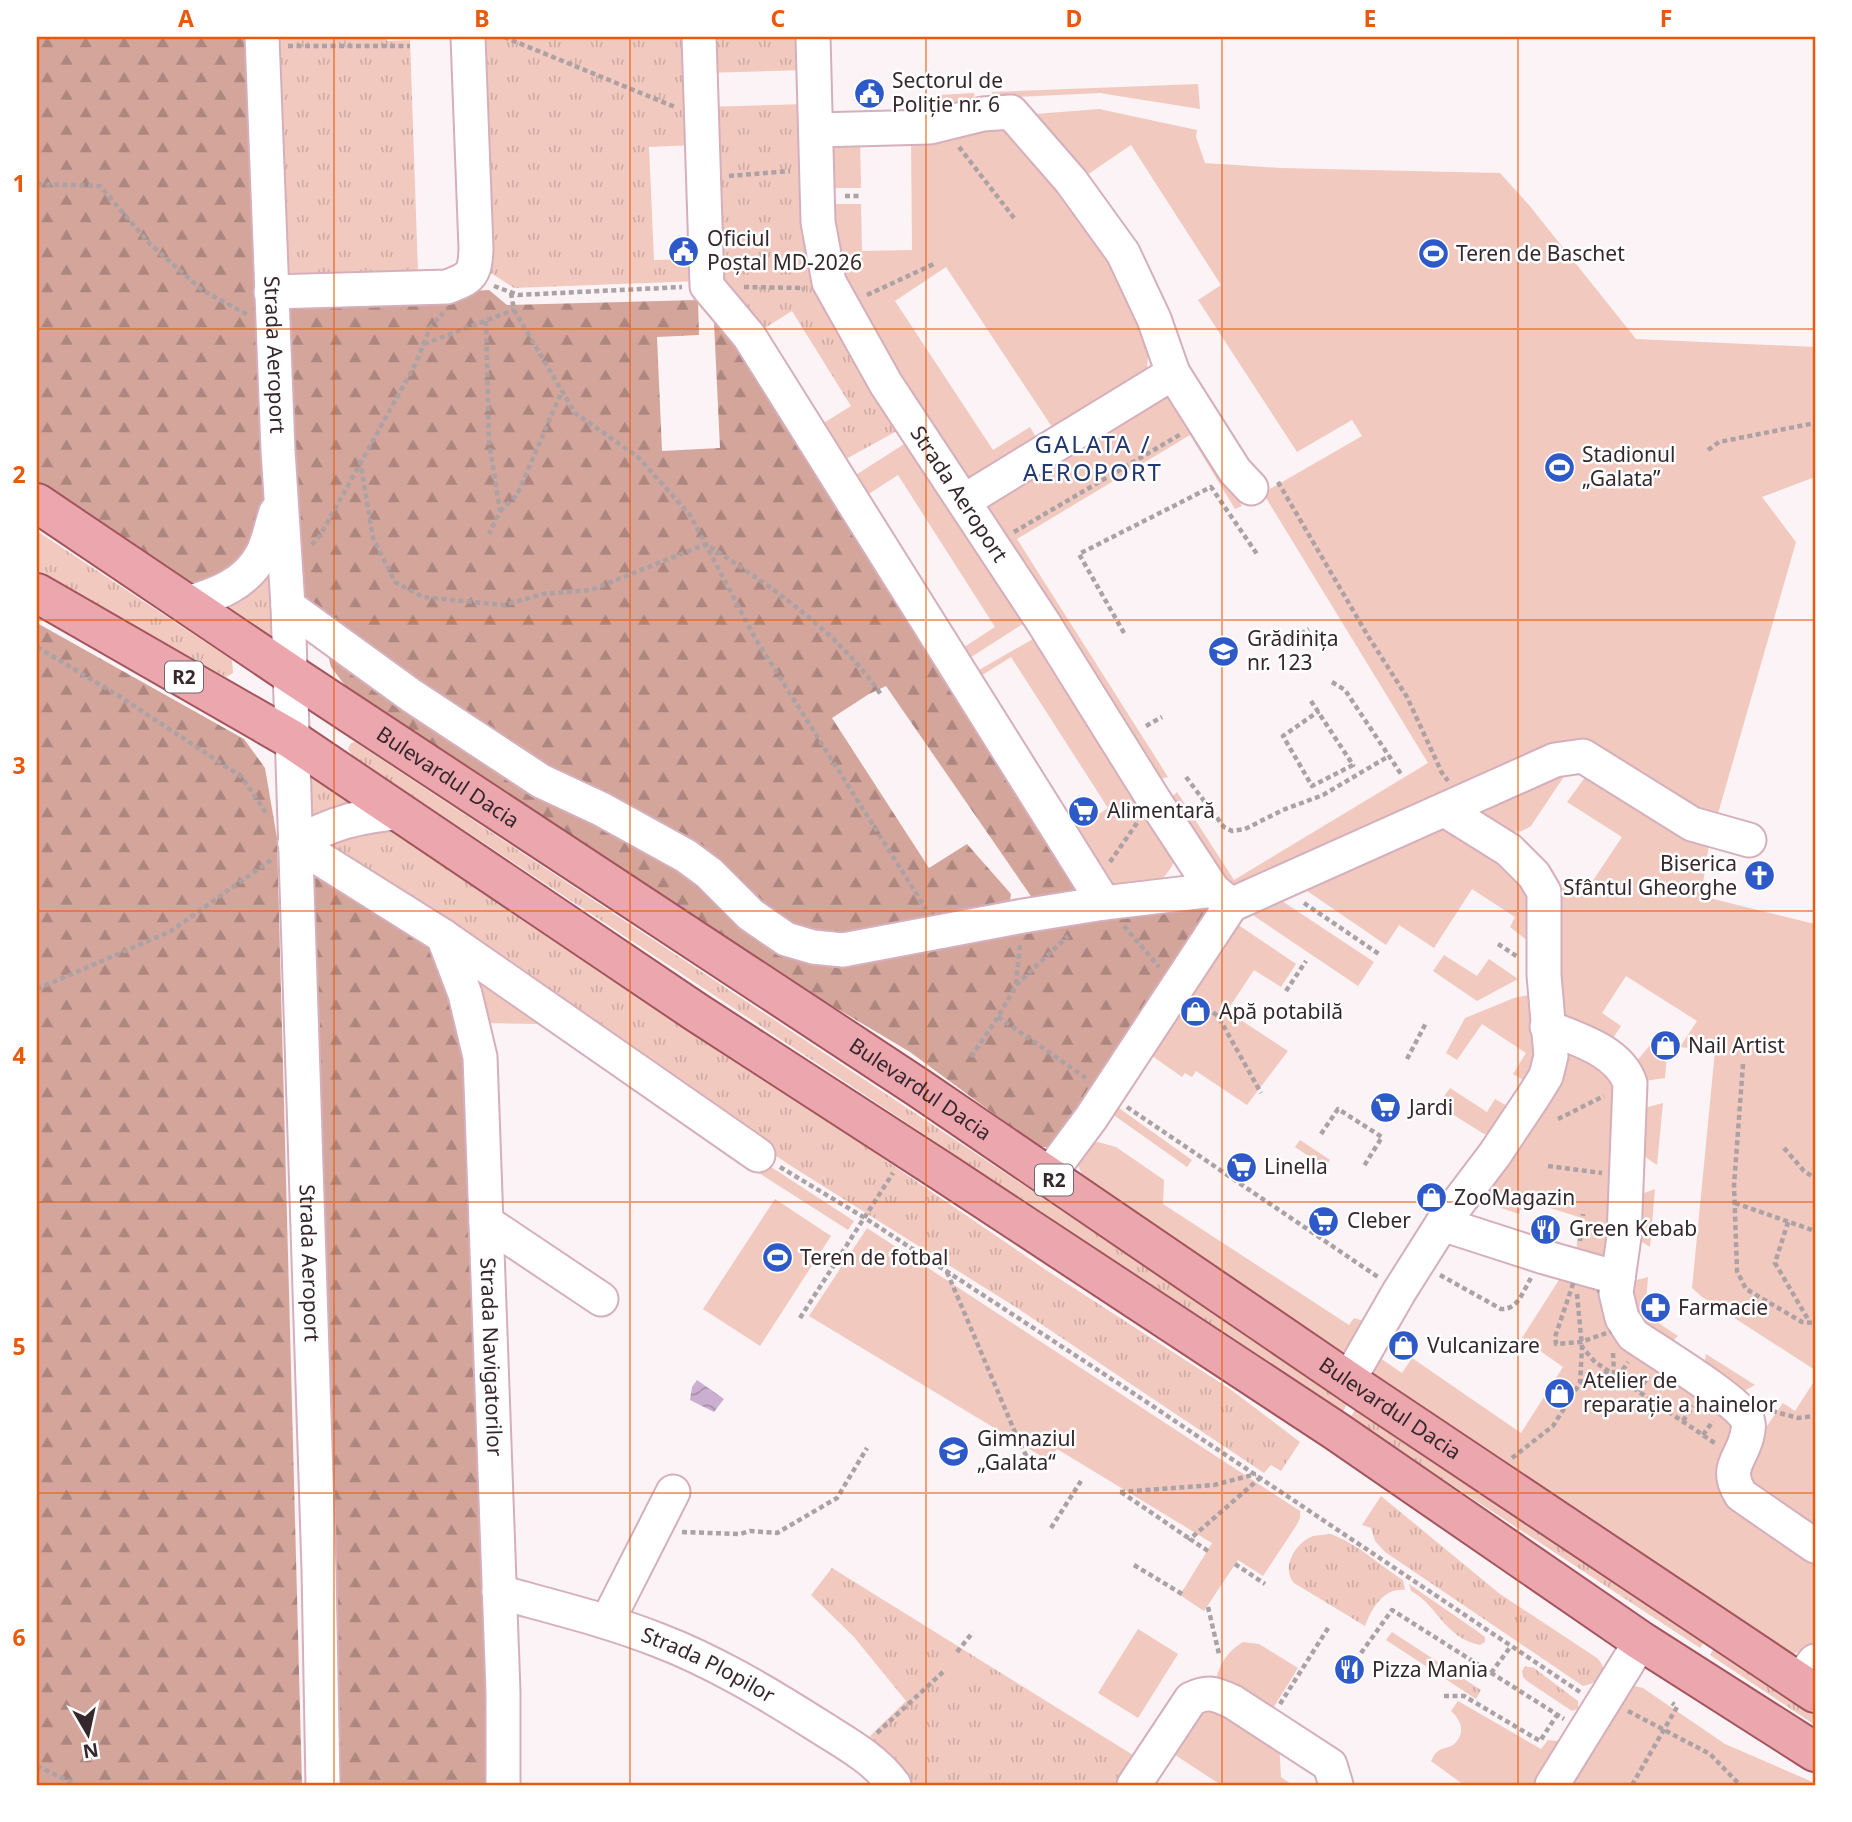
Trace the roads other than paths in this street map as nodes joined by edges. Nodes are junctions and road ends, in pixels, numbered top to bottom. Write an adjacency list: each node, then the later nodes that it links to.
1 (468, 37): 6 (street)
2 (699, 37): 21 (street)
3 (814, 37): 5 (street, Strada Aeroport)
4 (262, 42): 6 (street, Strada Aeroport)
5 (816, 130): 7 (street); 10 (street, Strada Aeroport)
6 (271, 292): 9 (street, Strada Aeroport)
7 (1173, 373): 8 (street); 10 (street)
8 (1262, 482)
9 (281, 496): 13 (street); 14 (street, Strada Aeroport)
10 (964, 501): 22 (street, Strada Aeroport)
11 (37, 503): 13 (main road, Bulevardul Dacia / R2)
12 (37, 593): 16 (main road, R2)
13 (187, 603): 15 (main road, Bulevardul Dacia / R2)
14 (288, 606): 15 (street, Strada Aeroport); 21 (street)
15 (289, 673): 16 (street, Strada Aeroport); 26 (main road, Bulevardul Dacia / R2)
16 (292, 739): 18 (main road, R2); 20 (street, Strada Aeroport)
17 (1454, 805): 19 (street); 22 (street); 24 (street)
18 (401, 812): 20 (street); 36 (main road, R2)
19 (1749, 840)
20 (295, 843): 23 (street); 40 (street, Strada Aeroport)
21 (1099, 895): 22 (street)
22 (1222, 898): 26 (street)
23 (443, 936): 25 (street); 27 (street, Strada Navigatorilor)
24 (1547, 1027): 28 (street); 29 (street)
25 (758, 1155)
26 (1048, 1176): 31 (main road, Bulevardul Dacia / R2)
27 (486, 1222): 30 (street); 34 (street, Strada Navigatorilor)
28 (1442, 1224): 29 (street); 31 (street)
29 (1618, 1278): 33 (street)
30 (601, 1299)
31 (1348, 1381): 37 (main road, Bulevardul Dacia / R2)
32 (673, 1492): 35 (street)
33 (1815, 1546)
34 (499, 1592): 35 (street, Strada Plopilor); 39 (street, Strada Navigatorilor)
35 (607, 1622): 41 (street, Strada Plopilor)
36 (1641, 1641): 38 (main road, R2); 44 (street)
37 (1810, 1679)
38 (1815, 1752)
39 (510, 1781)
40 (323, 1785)
41 (894, 1785)
42 (1134, 1785): 43 (street)
43 (1336, 1785)
44 (1552, 1785)

